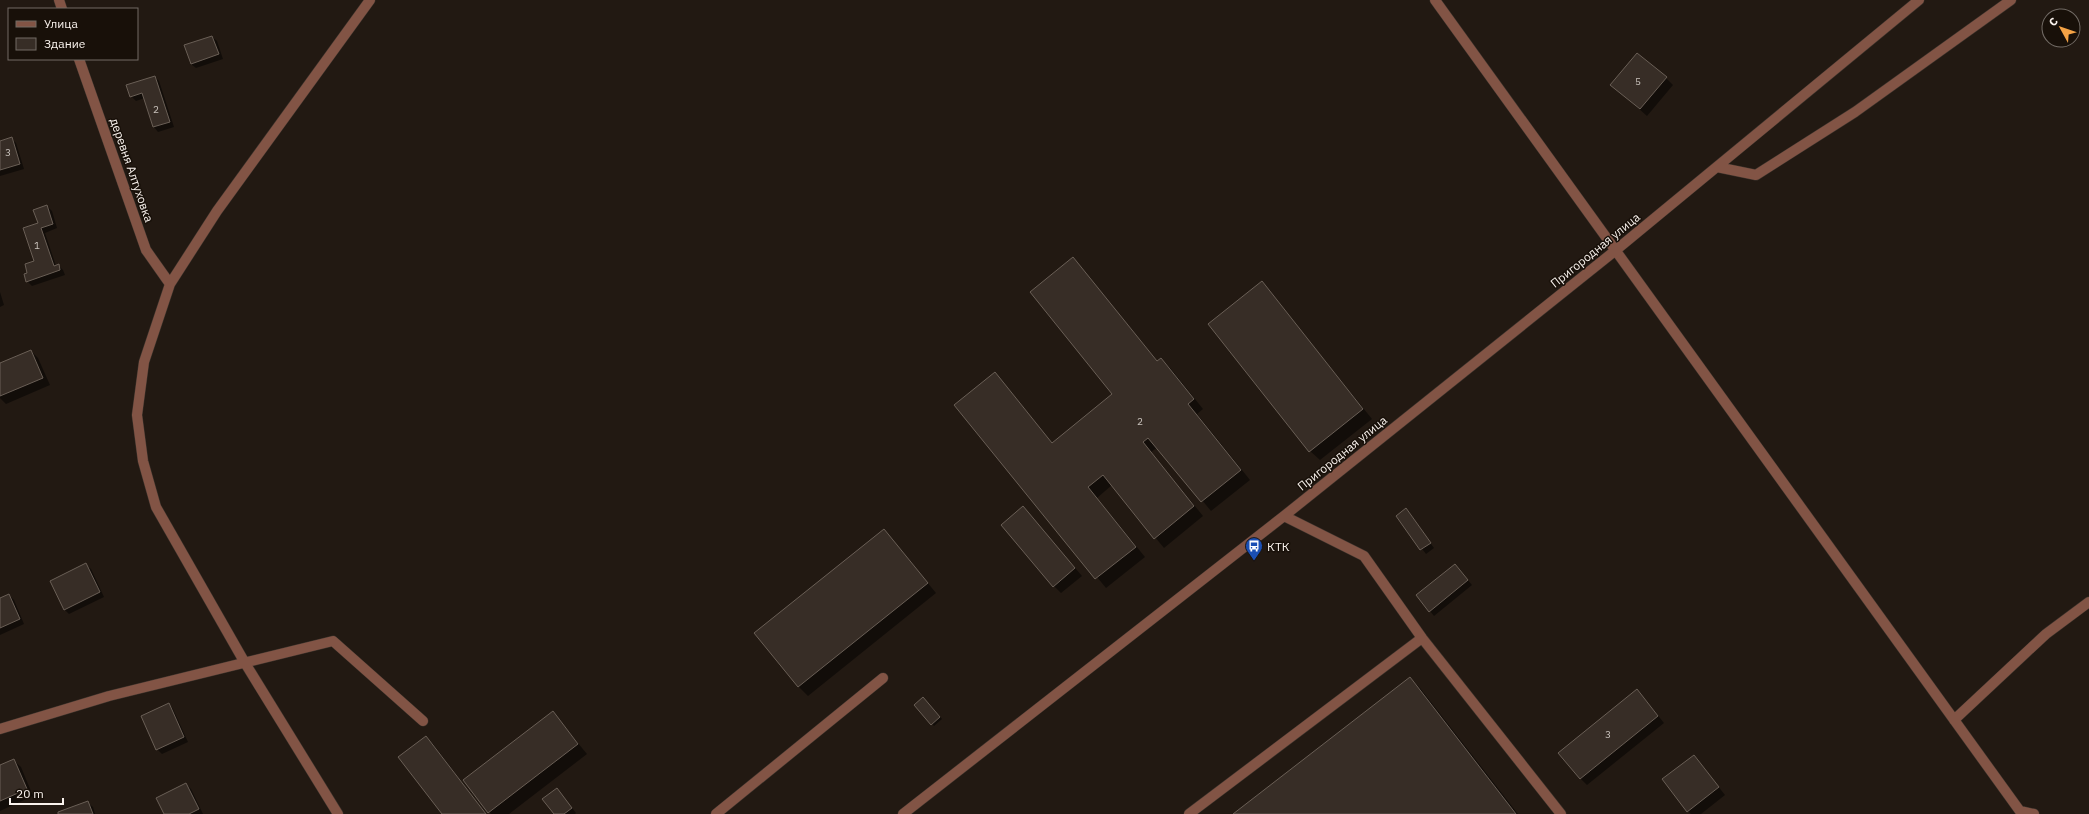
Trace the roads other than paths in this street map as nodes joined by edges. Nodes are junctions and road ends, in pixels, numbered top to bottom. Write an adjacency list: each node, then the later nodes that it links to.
1 (370, 0): 8 (street)
2 (1435, 0): 7 (street)
3 (1919, 0): 6 (street, Пригородная улица)
4 (2011, 0): 6 (street)
5 (79, 60): 8 (street, деревня Алтуховка)
6 (1717, 167): 7 (street, Пригородная улица)
7 (1616, 250): 9 (street, Пригородная улица); 14 (street)
8 (170, 284): 12 (street)
9 (1284, 516): 11 (street); 20 (street, Пригородная улица)
10 (2089, 602): 14 (street)
11 (1422, 638): 21 (street); 22 (street)
12 (245, 663): 15 (street); 16 (street); 18 (street)
13 (883, 678): 19 (street)
14 (1954, 720): 17 (street)
15 (423, 721)
16 (0, 728)
17 (2021, 813): 23 (street)
18 (338, 814)
19 (716, 814)
20 (903, 814)
21 (1189, 814)
22 (1561, 814)
23 (2034, 814)

